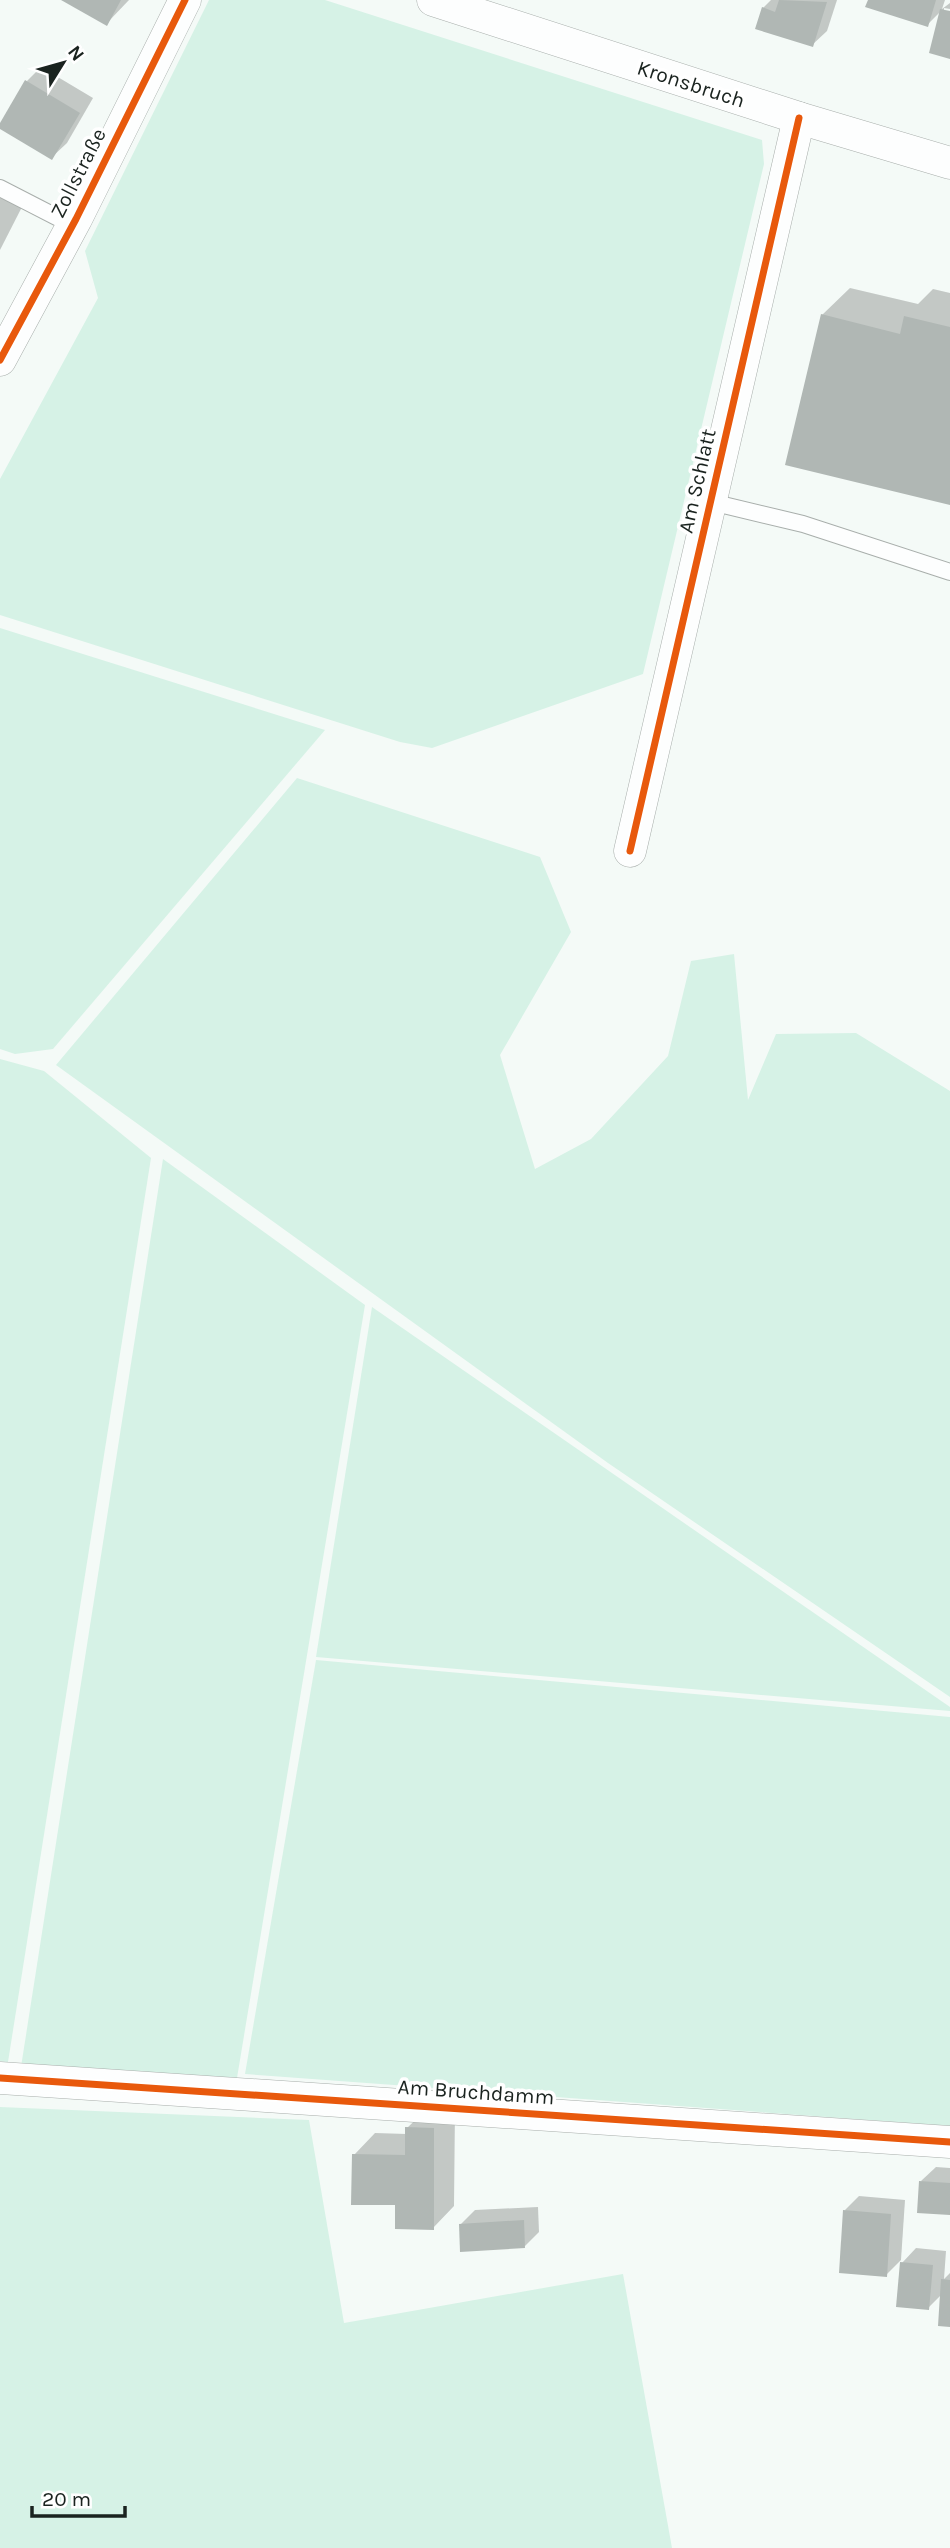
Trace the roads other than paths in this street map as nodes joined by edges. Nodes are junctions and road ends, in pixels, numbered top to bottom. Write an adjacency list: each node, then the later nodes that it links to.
1 (185, 0): 6 (street, Zollstraße)
2 (433, 0): 3 (street, Kronsbruch)
3 (799, 118): 4 (street, Kronsbruch); 8 (street, Am Schlatt)
4 (950, 163)
5 (0, 188): 6 (lane)
6 (72, 225): 7 (street, Zollstraße)
7 (0, 360)
8 (710, 502): 9 (lane); 10 (street, Am Schlatt)
9 (950, 572)
10 (630, 851)
11 (0, 2078): 12 (street, Am Bruchdamm)
12 (950, 2142)

